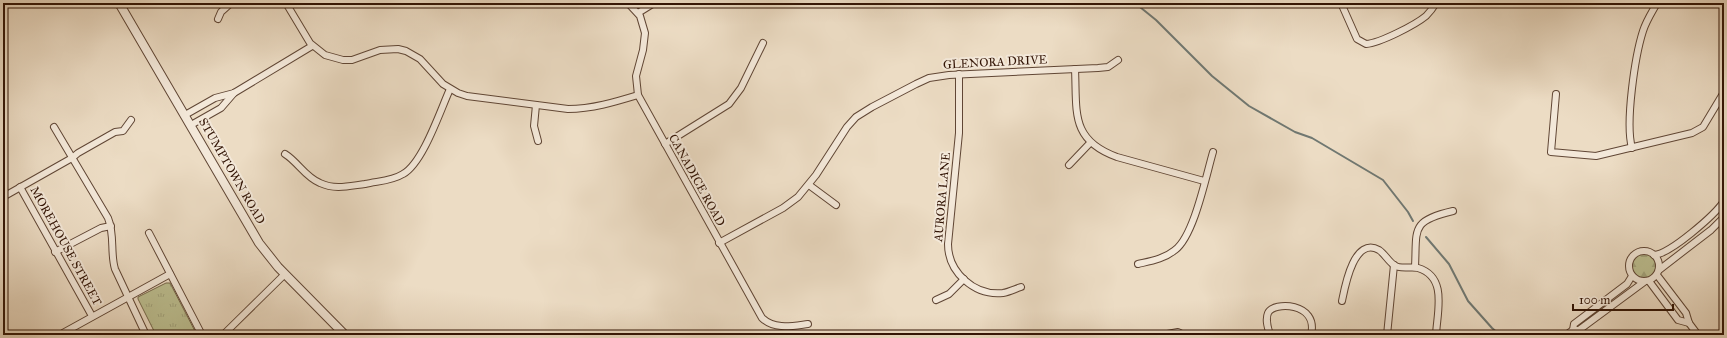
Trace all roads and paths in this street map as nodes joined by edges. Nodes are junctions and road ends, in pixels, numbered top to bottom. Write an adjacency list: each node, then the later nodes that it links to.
1 (119, 3): 22 (street, STUMPTOWN ROAD)
2 (231, 3): 10 (street)
3 (286, 3): 12 (street)
4 (628, 3): 9 (street, CANADICE ROAD)
5 (654, 3): 9 (street)
6 (1341, 3): 7 (street)
7 (1436, 3)
8 (1657, 3): 29 (street)
9 (638, 13): 19 (street, CANADICE ROAD)
10 (218, 19)
11 (763, 43): 28 (street)
12 (312, 46): 16 (street); 18 (street)
13 (1118, 60): 14 (street, GLENORA DRIVE)
14 (1075, 69): 15 (street, GLENORA DRIVE); 27 (street)
15 (959, 74): 35 (street, GLENORA DRIVE); 54 (street, AURORA LANE)
16 (450, 89): 21 (street); 31 (street)
17 (1724, 92): 29 (street)
18 (234, 93): 22 (street); 24 (street)
19 (638, 94): 21 (street); 28 (street, CANADICE ROAD)
20 (1556, 94): 29 (street)
21 (536, 105): 26 (street)
22 (186, 116): 24 (street, STUMPTOWN ROAD)
23 (131, 120): 32 (street)
24 (191, 125): 52 (street, STUMPTOWN ROAD)
25 (54, 127): 32 (street)
26 (538, 141)
27 (1090, 143): 33 (street); 34 (street)
28 (665, 144): 44 (street, CANADICE ROAD)
29 (1632, 148)
30 (1213, 152): 34 (street)
31 (285, 154)
32 (72, 158): 36 (street); 42 (street)
33 (1069, 165)
34 (1204, 182): 47 (street)
35 (809, 185): 39 (street); 44 (street, GLENORA DRIVE)
36 (20, 187): 37 (street); 45 (street, MOREHOUSE STREET)
37 (3, 197)
38 (1724, 201): 46 (street)
39 (836, 205)
40 (1453, 211): 49 (street)
41 (1724, 217): 50 (street)
42 (111, 226): 45 (street); 57 (street)
43 (149, 233): 51 (street)
44 (719, 243): 62 (street, CANADICE ROAD)
45 (55, 252): 60 (street, MOREHOUSE STREET)
46 (1654, 255): 50 (street); 53 (street)
47 (1138, 264)
48 (1394, 265): 49 (street); 59 (street); 73 (street)
49 (1415, 267): 74 (street)
50 (1658, 272): 55 (street); 61 (street)
51 (170, 274): 57 (street); 66 (street)
52 (285, 274): 67 (street); 68 (street, STUMPTOWN ROAD)
53 (1632, 276): 55 (street); 63 (street)
54 (964, 279): 56 (street, AURORA LANE); 58 (street)
55 (1647, 281): 61 (street); 63 (street)
56 (1021, 287)
57 (128, 297): 60 (street); 65 (street)
58 (936, 300)
59 (1342, 301)
60 (92, 316): 64 (street)
61 (1689, 323): 76 (street)
62 (808, 324)
63 (1573, 330): 75 (street)
64 (63, 333)
65 (146, 335)
66 (202, 335)
67 (223, 335)
68 (345, 335)
69 (1162, 335): 70 (street)
70 (1184, 335)
71 (1270, 335): 72 (street)
72 (1311, 335)
73 (1387, 335)
74 (1436, 335)
75 (1566, 335)
76 (1698, 335)

